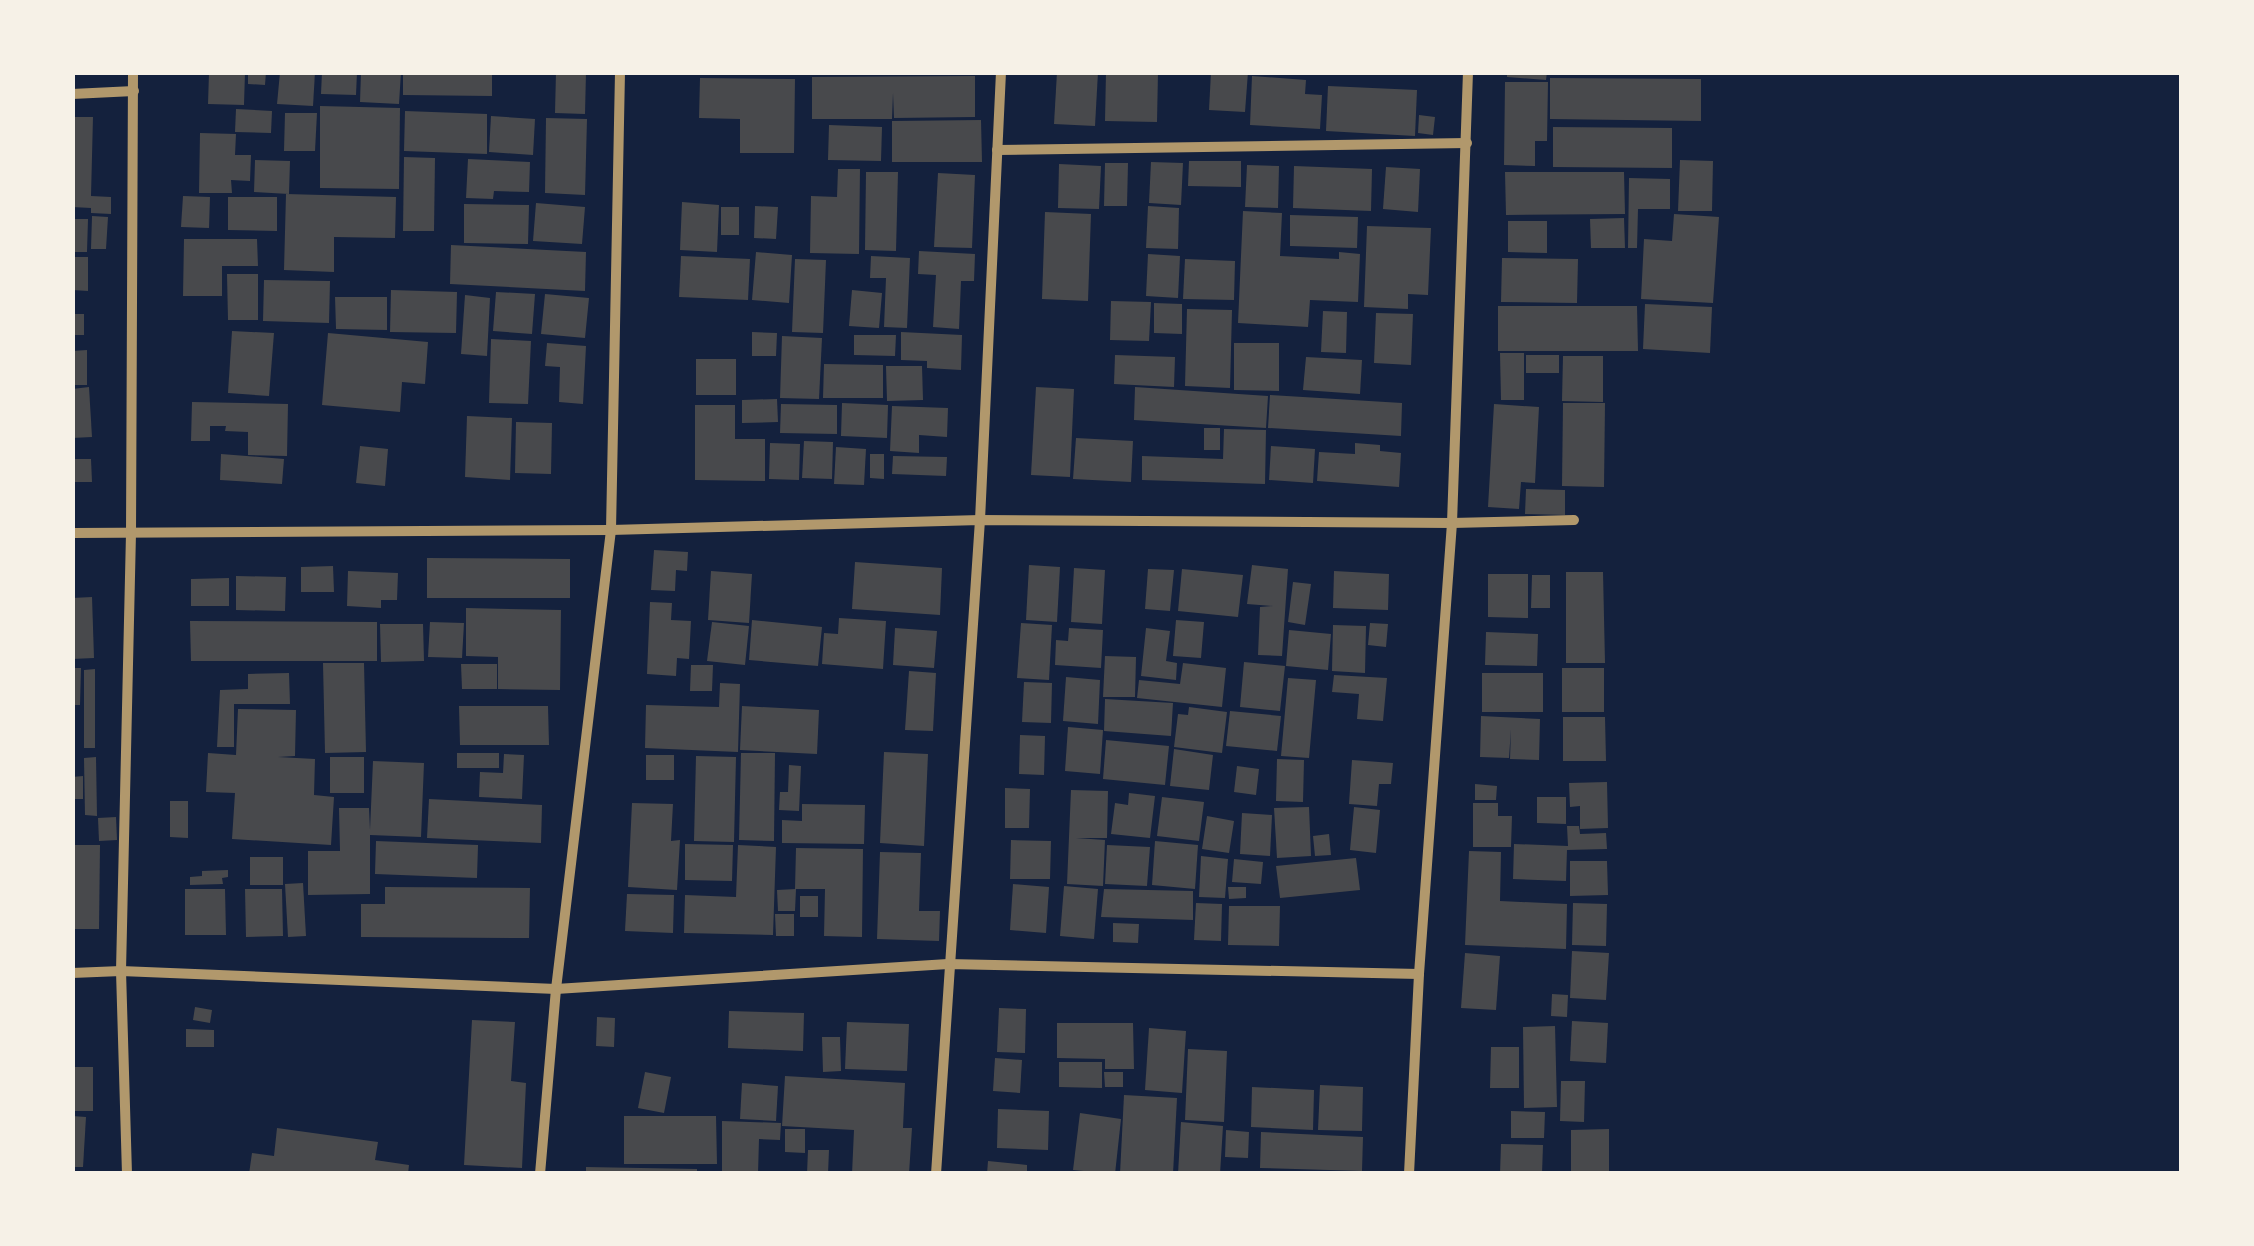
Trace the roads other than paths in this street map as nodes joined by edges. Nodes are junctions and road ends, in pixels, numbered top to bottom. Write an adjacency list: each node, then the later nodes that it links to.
1 (133, 72): 5 (street)
2 (620, 72): 12 (street)
3 (1001, 72): 8 (street)
4 (1468, 72): 7 (street)
5 (134, 92): 6 (street); 14 (street)
6 (72, 94)
7 (1467, 143): 8 (street); 11 (street)
8 (997, 150): 9 (street)
9 (980, 520): 11 (street); 12 (street); 15 (street)
10 (1574, 520): 11 (street)
11 (1452, 523): 18 (street)
12 (611, 530): 14 (street); 19 (street)
13 (72, 533): 14 (street)
14 (131, 533): 16 (street)
15 (948, 964): 18 (street); 19 (street); 22 (street)
16 (121, 971): 17 (street); 19 (street); 20 (street)
17 (72, 973)
18 (1419, 974): 23 (street)
19 (556, 990): 21 (street)
20 (128, 1174)
21 (540, 1174)
22 (936, 1174)
23 (1409, 1174)

